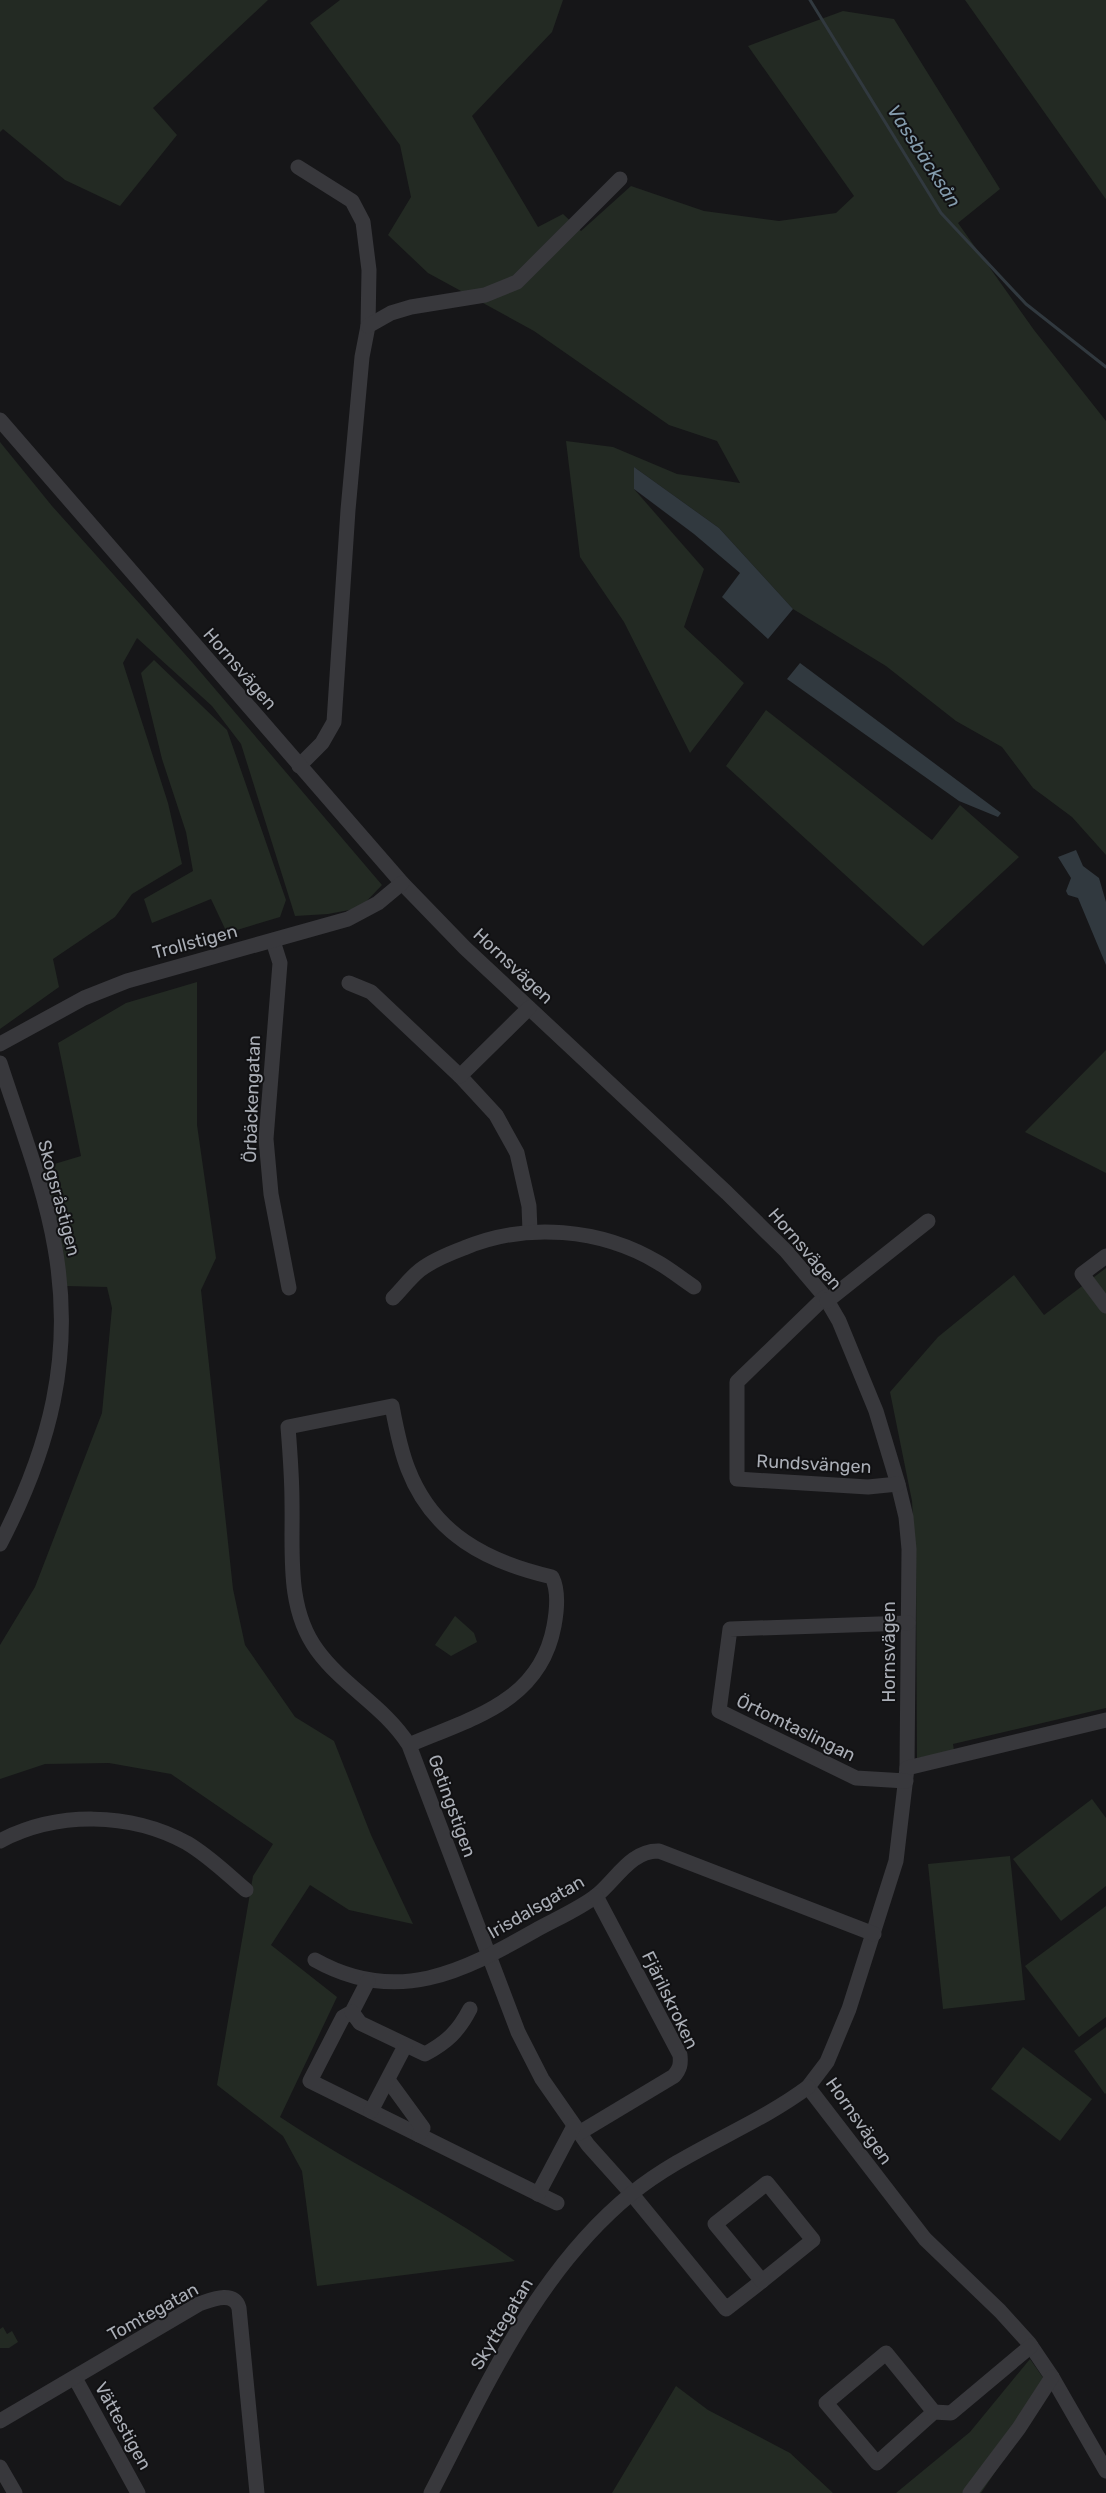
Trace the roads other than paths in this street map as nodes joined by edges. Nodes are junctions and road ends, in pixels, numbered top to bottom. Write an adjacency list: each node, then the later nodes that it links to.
1 (298, 167): 3 (street)
2 (620, 179): 3 (street)
3 (368, 326): 5 (street)
4 (0, 420): 5 (street, Hornsvägen)
5 (299, 766): 6 (street, Hornsvägen)
6 (402, 883): 7 (street, Trollstigen); 9 (street, Hornsvägen)
7 (273, 941): 10 (street, Trollstigen); 17 (street, Örbäckengatan)
8 (349, 983): 12 (street)
9 (529, 1008): 12 (street); 19 (street, Hornsvägen)
10 (0, 1044)
11 (0, 1064): 22 (street, Skogsråstigen)
12 (460, 1076): 14 (street)
13 (928, 1221): 19 (street)
14 (530, 1231): 16 (street); 18 (street)
15 (1106, 1256): 20 (street)
16 (694, 1287)
17 (289, 1288)
18 (393, 1298)
19 (826, 1299): 21 (street, Hornsvägen); 21 (street, Rundsvängen)
20 (1106, 1306)
21 (898, 1484): 23 (street, Hornsvägen)
22 (0, 1544)
23 (908, 1623): 26 (street, Hornsvägen); 26 (street, Örtomtaslingan)
24 (1106, 1720): 26 (street)
25 (409, 1745): 25 (street, Getingstigen); 31 (street, Getingstigen)
26 (907, 1774): 30 (street, Hornsvägen)
27 (0, 1841): 28 (street)
28 (246, 1890)
29 (596, 1896): 30 (street, Irisdalsgatan); 31 (street, Irisdalsgatan); 40 (street, Fjärilskroken)
30 (874, 1934): 38 (street, Hornsvägen)
31 (491, 1956): 33 (street, Irisdalsgatan); 40 (street, Getingstigen)
32 (315, 1960): 33 (street, Irisdalsgatan)
33 (368, 1981): 35 (street)
34 (470, 2010): 36 (street)
35 (352, 2012): 36 (street); 39 (street)
36 (406, 2046): 37 (street)
37 (388, 2080): 39 (street); 41 (street)
38 (808, 2087): 42 (street, Skyttegatan); 46 (street, Hornsvägen)
39 (371, 2111): 41 (street)
40 (577, 2129): 42 (street, Getingstigen); 43 (street)
41 (419, 2135): 43 (street)
42 (632, 2193): 45 (street); 56 (street, Skyttegatan)
43 (538, 2194): 44 (street)
44 (557, 2203)
45 (762, 2281): 45 (street)
46 (1031, 2346): 47 (street, Hornsvägen); 49 (street)
47 (1052, 2377): 52 (street, Hornsvägen); 57 (street)
48 (75, 2378): 50 (street, Tomtegatan); 54 (street, Vättestigen); 55 (street, Tomtegatan)
49 (934, 2412): 49 (street)
50 (0, 2421)
51 (0, 2467): 53 (street)
52 (1106, 2471)
53 (15, 2493)
54 (138, 2493)
55 (257, 2493)
56 (431, 2493)
57 (970, 2493)

